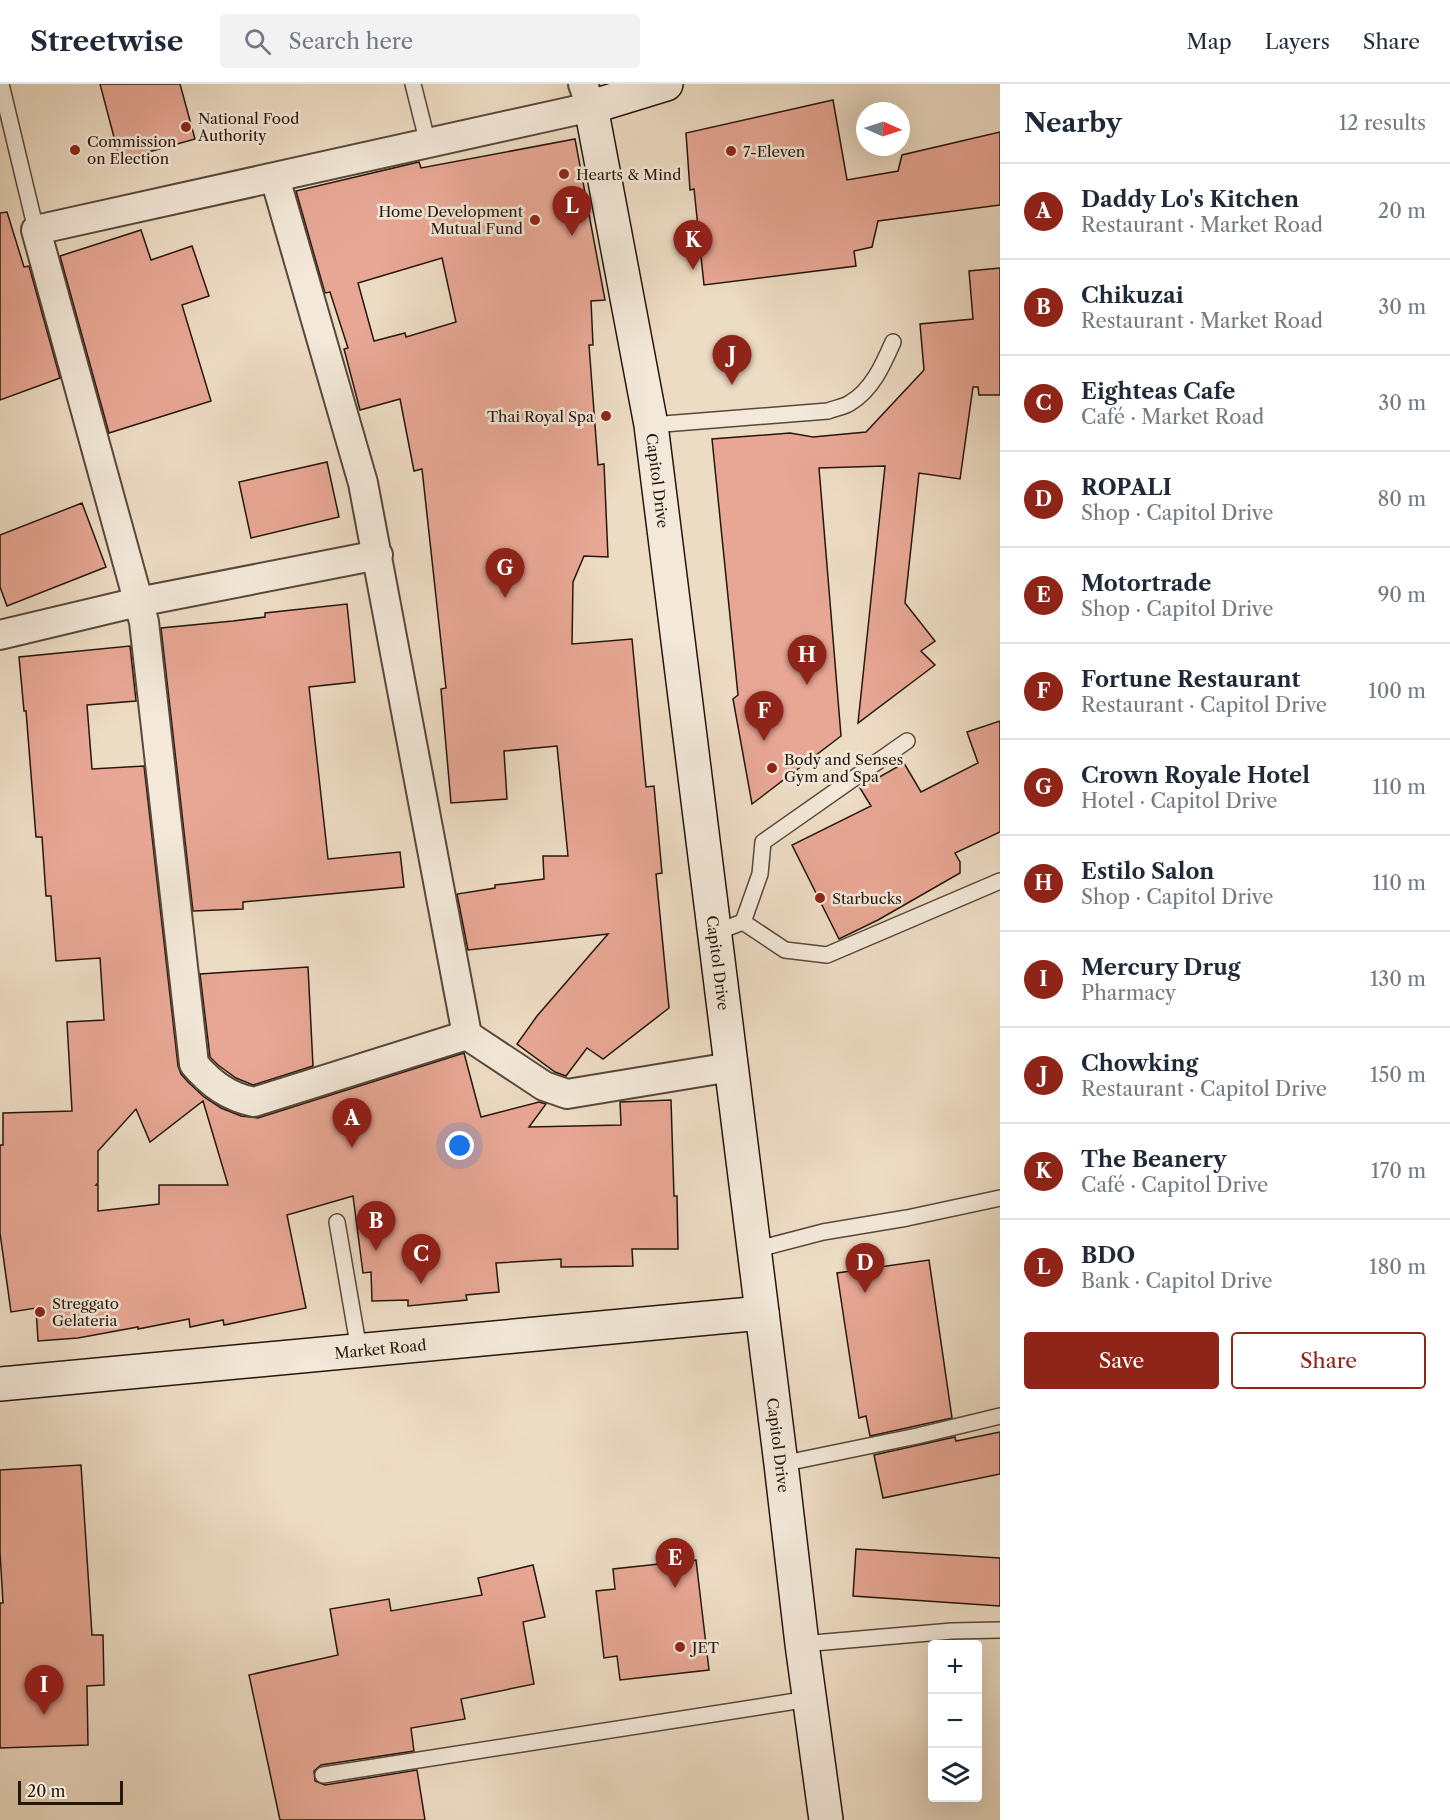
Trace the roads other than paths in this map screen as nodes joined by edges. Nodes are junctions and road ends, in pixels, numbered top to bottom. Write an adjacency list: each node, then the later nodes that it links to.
1 (2, 84): 8 (lane)
2 (413, 84): 6 (lane)
3 (666, 84): 4 (street)
4 (633, 89): 5 (street)
5 (587, 95): 6 (street); 10 (street, Capitol Drive)
6 (428, 144): 7 (street)
7 (275, 178): 8 (street); 11 (street)
8 (36, 230): 12 (street)
9 (893, 342): 10 (lane)
10 (651, 425): 16 (street, Capitol Drive)
11 (378, 555): 12 (street); 17 (street)
12 (138, 602): 13 (street); 17 (street)
13 (0, 635)
14 (907, 741): 16 (lane)
15 (1000, 881): 16 (lane)
16 (728, 927): 18 (street, Capitol Drive)
17 (467, 1035): 18 (street)
18 (731, 1067): 21 (street, Capitol Drive)
19 (1000, 1198): 21 (lane)
20 (337, 1222): 23 (lane)
21 (754, 1250): 22 (street, Capitol Drive)
22 (762, 1313): 23 (street, Market Road); 26 (street, Capitol Drive)
23 (359, 1350): 24 (street, Market Road)
24 (0, 1384)
25 (1000, 1416): 26 (lane)
26 (782, 1464): 28 (street, Capitol Drive)
27 (1000, 1630): 28 (lane)
28 (802, 1644): 29 (street, Capitol Drive)
29 (809, 1699): 30 (lane); 31 (street, Capitol Drive)
30 (323, 1775)
31 (826, 1820)

